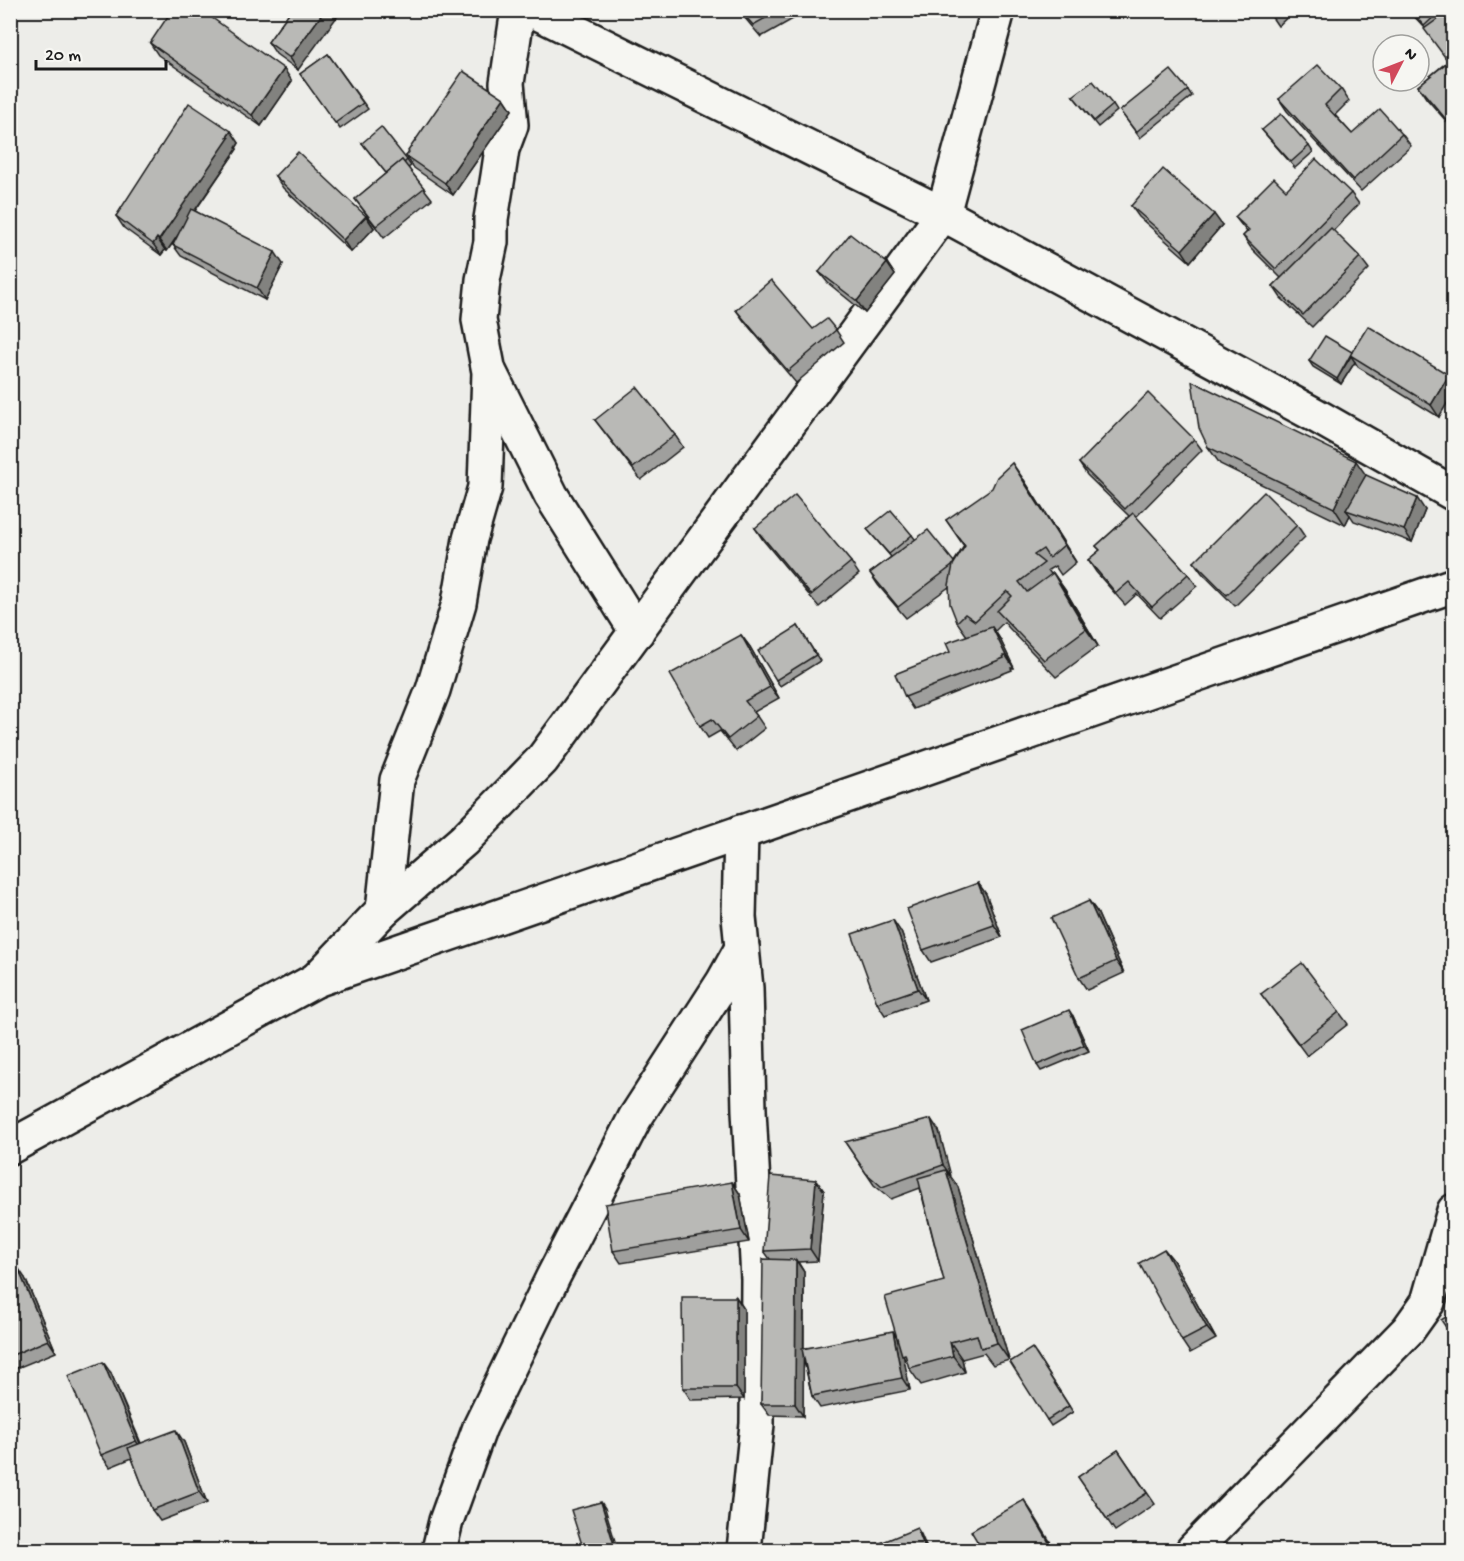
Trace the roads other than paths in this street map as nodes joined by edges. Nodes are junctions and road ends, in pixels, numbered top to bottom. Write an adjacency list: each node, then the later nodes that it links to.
1 (518, 10): 5 (street)
2 (532, 10): 4 (street)
3 (998, 10): 4 (street)
4 (944, 214): 6 (street); 8 (street)
5 (489, 372): 8 (street); 10 (street)
6 (1454, 494)
7 (1454, 585): 9 (street)
8 (637, 632): 10 (street)
9 (741, 832): 11 (street); 12 (street)
10 (383, 910): 12 (street)
11 (742, 948): 15 (street); 16 (street)
12 (316, 980): 13 (street)
13 (10, 1147)
14 (1454, 1211): 17 (street)
15 (439, 1551)
16 (744, 1551)
17 (1193, 1551)

